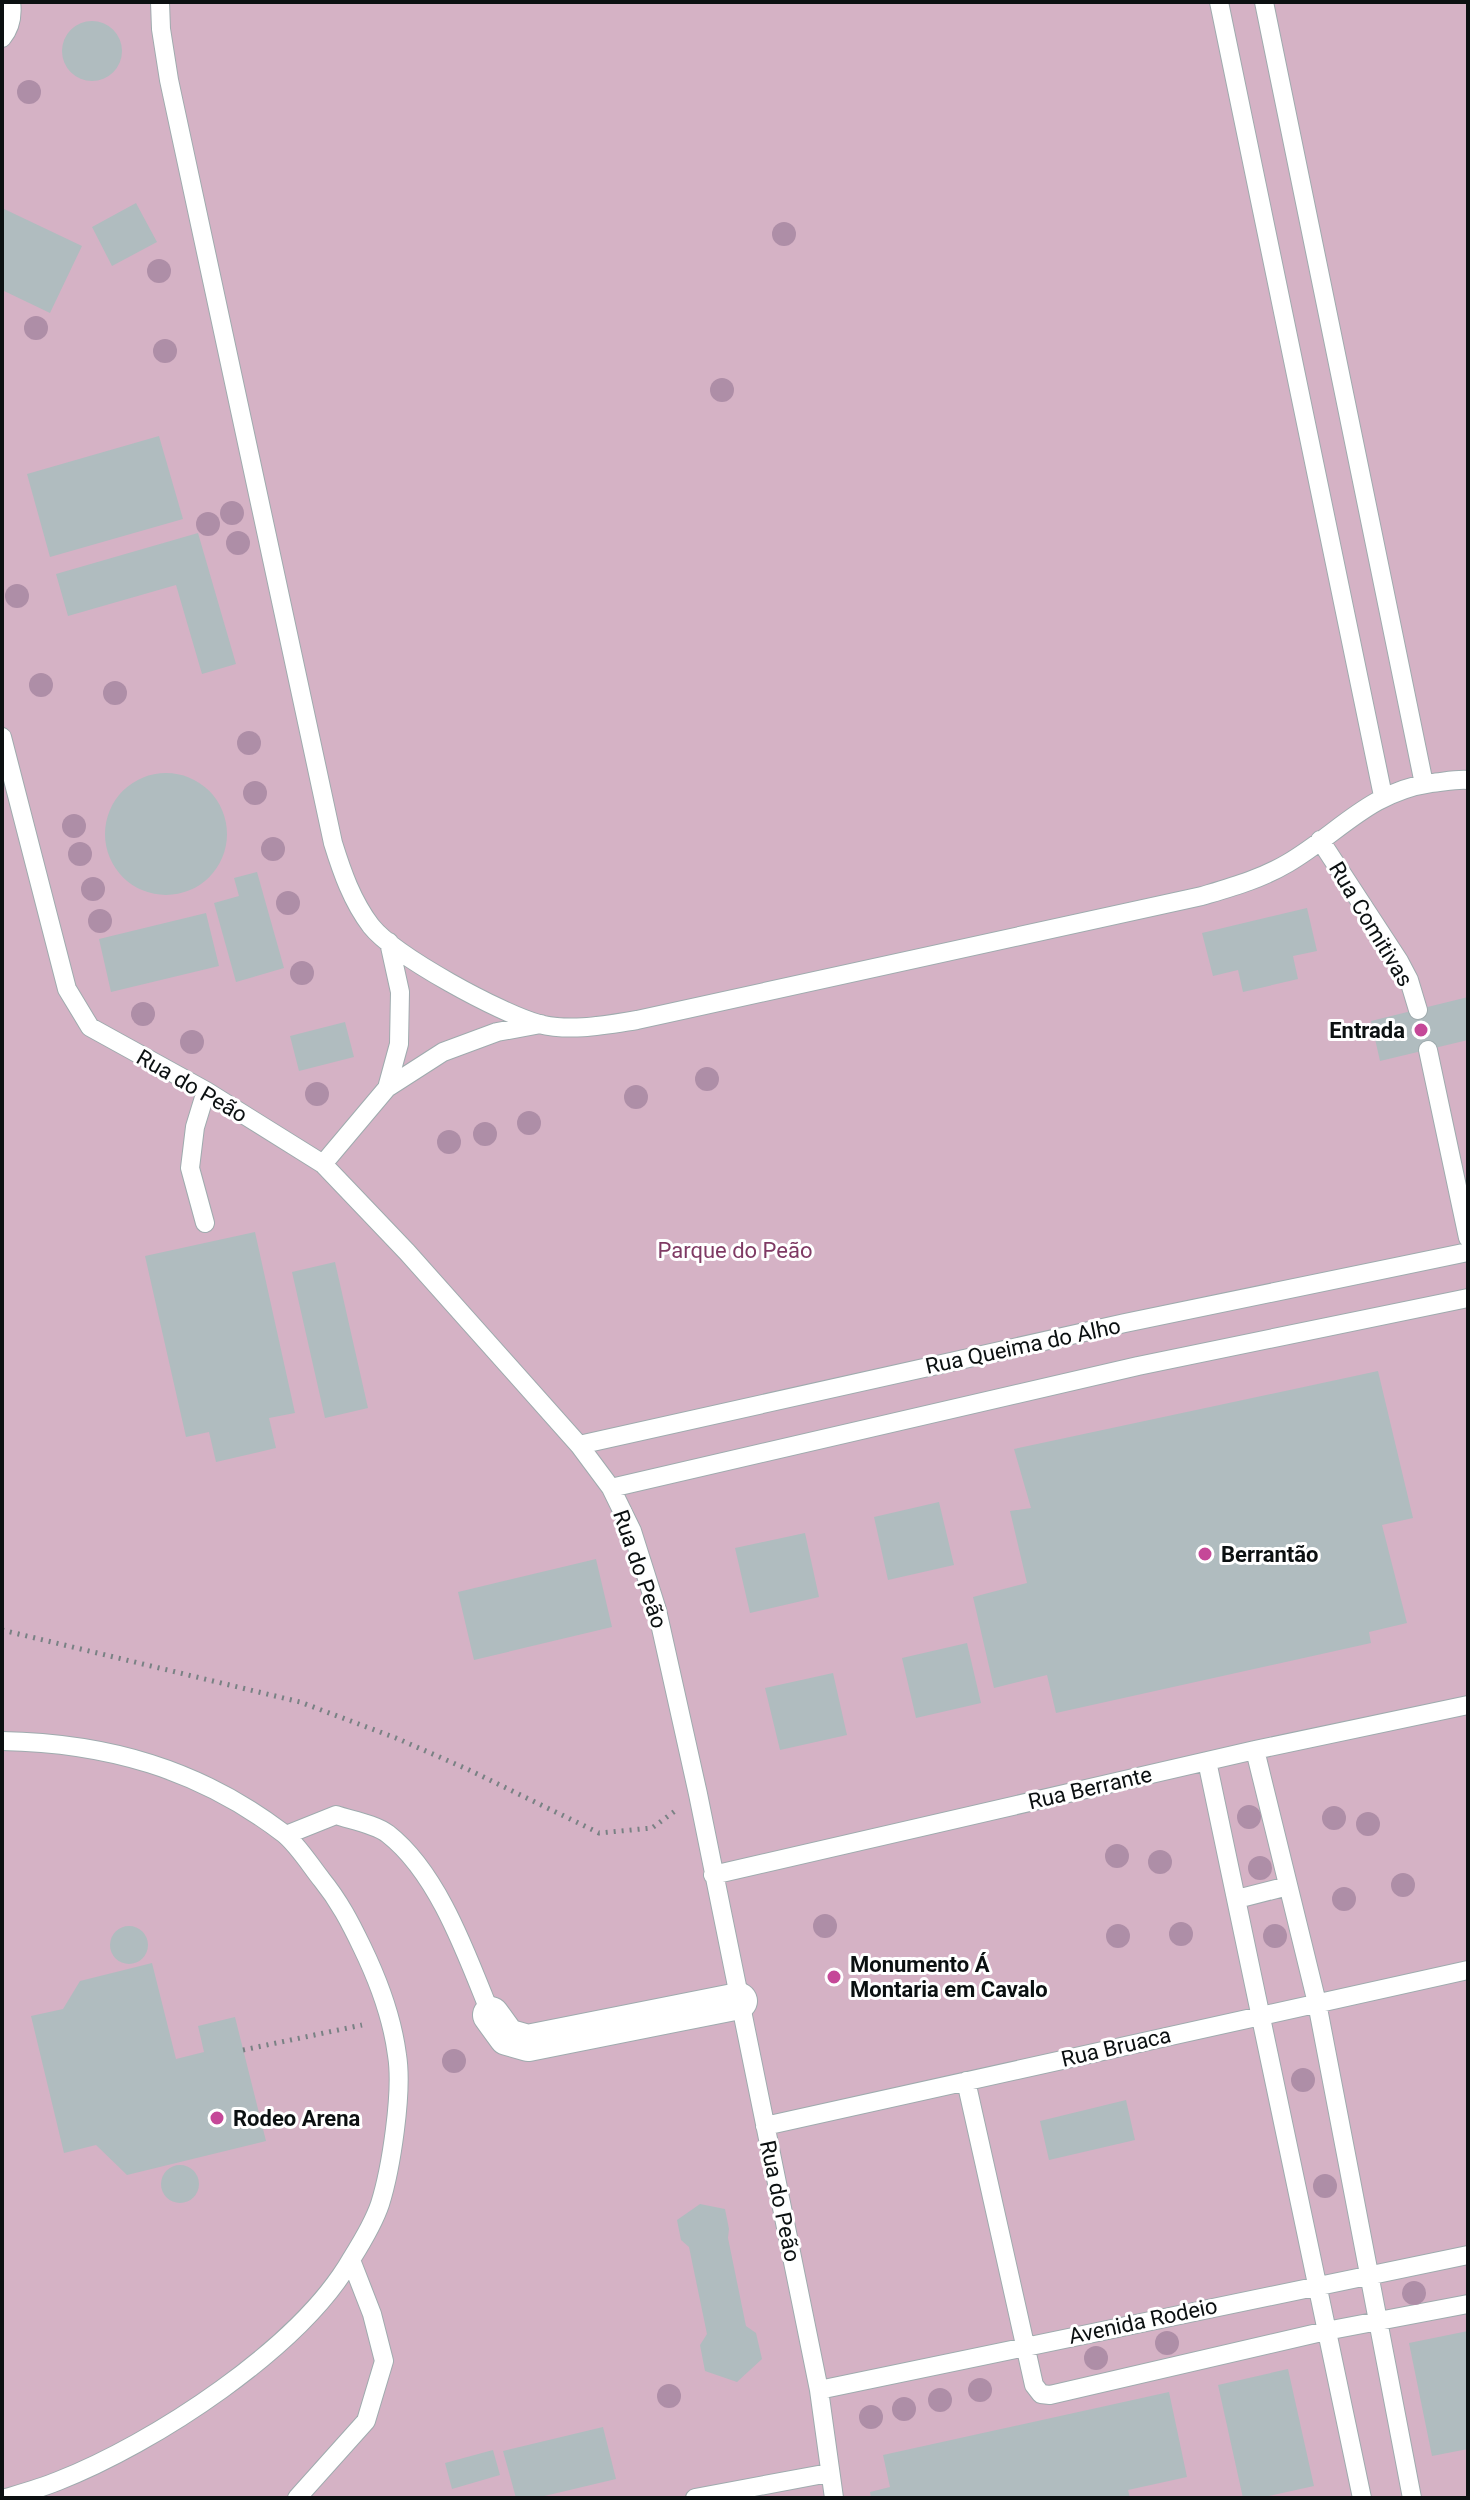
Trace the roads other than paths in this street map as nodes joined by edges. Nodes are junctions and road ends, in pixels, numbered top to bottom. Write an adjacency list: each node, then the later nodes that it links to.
1 (11, 2): 5 (lane)
2 (160, 2): 11 (lane)
3 (1219, 2): 9 (lane)
4 (1264, 2): 8 (lane)
5 (2, 38)
6 (2, 737): 16 (lane, Rua do Peão)
7 (1468, 780): 8 (lane)
8 (1424, 784): 9 (lane)
9 (1383, 796): 10 (lane)
10 (1320, 840): 12 (lane, Rua Comitivas); 13 (lane)
11 (389, 942): 13 (lane); 15 (lane)
12 (1418, 1010)
13 (541, 1024): 15 (lane)
14 (1428, 1050): 19 (lane)
15 (387, 1088): 17 (lane)
16 (206, 1091): 17 (lane, Rua do Peão); 18 (lane)
17 (323, 1164): 22 (lane, Rua do Peão)
18 (205, 1223)
19 (1468, 1238)
20 (1468, 1252): 22 (lane, Rua Queima do Alho)
21 (1468, 1298): 23 (lane, Rua Queima do Alho)
22 (579, 1445): 23 (lane, Rua do Peão)
23 (611, 1488): 29 (lane, Rua do Peão)
24 (1468, 1705): 26 (lane, Rua Berrante)
25 (2, 1741): 28 (lane)
26 (1255, 1750): 27 (lane, Rua Berrante); 30 (lane)
27 (1207, 1761): 29 (lane, Rua Berrante); 31 (lane)
28 (286, 1835): 36 (lane); 40 (lane)
29 (713, 1875): 33 (lane, Rua do Peão)
30 (1288, 1886): 31 (lane); 34 (lane)
31 (1237, 1899): 35 (lane)
32 (1468, 1970): 34 (lane, Rua Bruaca)
33 (739, 2001): 36 (street); 38 (lane, Rua do Peão)
34 (1317, 2003): 35 (lane, Rua Bruaca); 41 (lane)
35 (1261, 2014): 37 (lane, Rua Bruaca); 42 (lane)
36 (491, 2015)
37 (966, 2081): 38 (lane, Rua Bruaca); 46 (lane)
38 (765, 2126): 47 (lane, Rua do Peão)
39 (1468, 2255): 41 (lane, Avenida Rodeio)
40 (351, 2260): 49 (lane); 50 (lane)
41 (1367, 2275): 42 (lane, Avenida Rodeio); 44 (lane)
42 (1316, 2285): 45 (lane); 46 (lane, Avenida Rodeio)
43 (1468, 2304): 44 (lane)
44 (1377, 2322): 45 (lane); 54 (lane)
45 (1326, 2331): 46 (lane); 53 (lane)
46 (1025, 2346): 47 (lane, Avenida Rodeio)
47 (819, 2390): 48 (lane, Rua do Peão)
48 (829, 2473): 51 (lane); 52 (lane, Rua do Peão)
49 (6, 2498)
50 (297, 2498)
51 (695, 2498)
52 (834, 2498)
53 (1362, 2498)
54 (1412, 2498)

